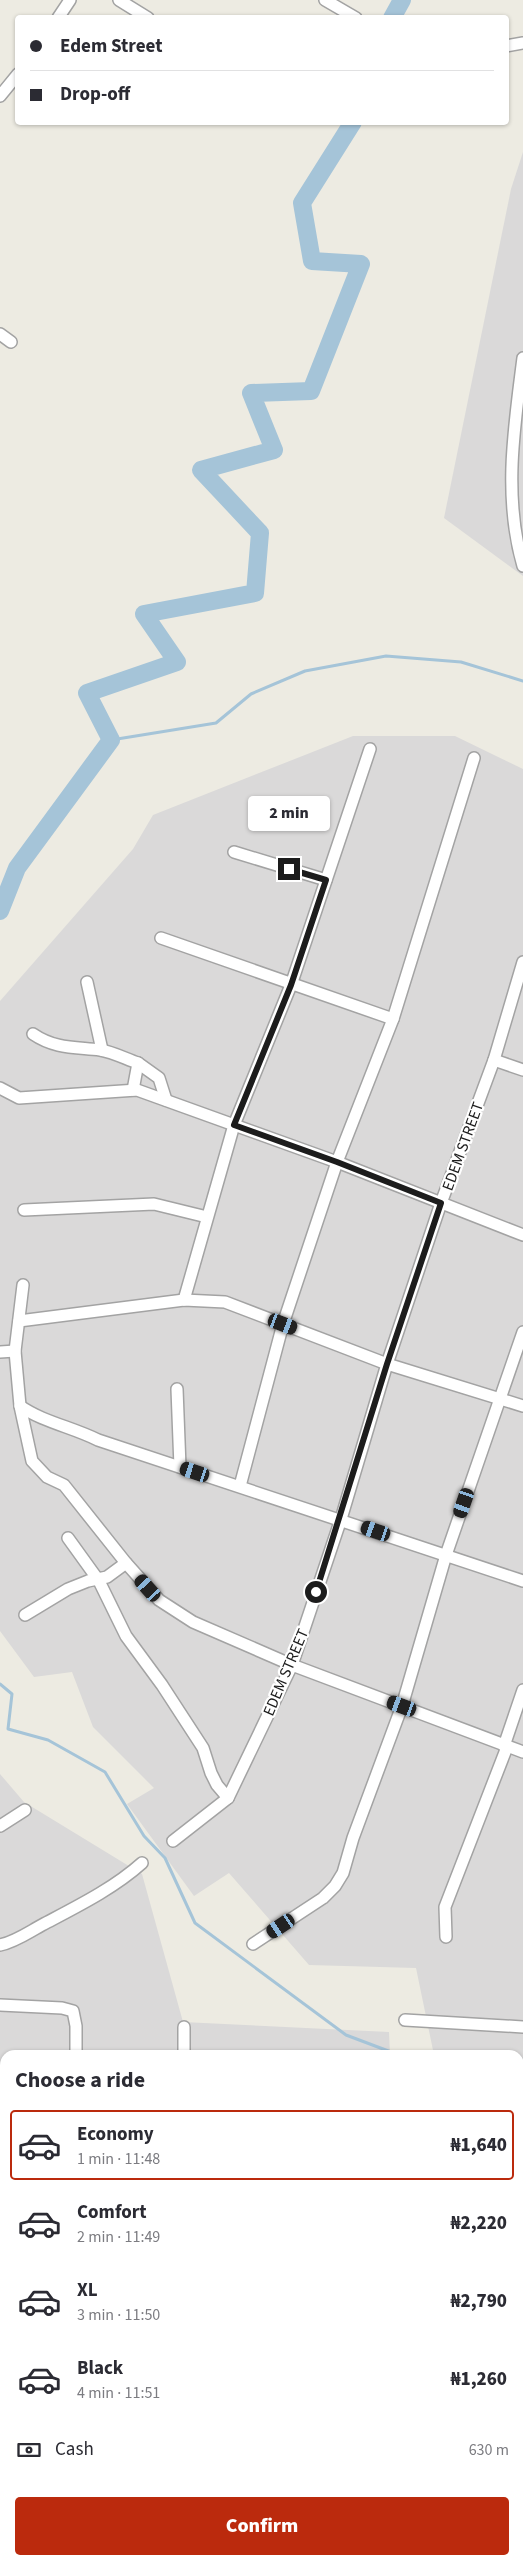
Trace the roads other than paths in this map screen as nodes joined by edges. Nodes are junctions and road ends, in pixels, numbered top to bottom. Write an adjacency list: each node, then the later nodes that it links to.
1 (70, 0): 4 (street)
2 (119, 0): 5 (street)
3 (325, 0): 6 (street)
4 (60, 15)
5 (143, 15)
6 (351, 15)
7 (523, 43): 8 (street)
8 (509, 45)
9 (15, 78): 10 (street)
10 (0, 96)
11 (0, 334): 12 (street)
12 (11, 342)
13 (523, 358): 14 (street)
14 (519, 426): 15 (street)
15 (523, 566)
16 (370, 749): 19 (street)
17 (474, 758): 24 (street)
18 (234, 852): 19 (street)
19 (326, 880): 23 (street)
20 (161, 938): 23 (street)
21 (523, 962): 27 (street, EDEM STREET)
22 (88, 982): 26 (street)
23 (291, 985): 24 (street); 33 (street)
24 (393, 1019): 34 (street)
25 (33, 1034): 26 (street)
26 (102, 1050): 28 (street)
27 (494, 1060): 29 (street); 35 (street, EDEM STREET)
28 (138, 1063): 31 (street); 32 (street)
29 (523, 1070)
30 (0, 1088): 31 (street)
31 (133, 1090): 32 (street)
32 (166, 1100): 33 (street)
33 (234, 1125): 34 (street); 37 (street)
34 (337, 1162): 35 (street); 42 (street)
35 (441, 1203): 38 (street); 46 (street, EDEM STREET)
36 (24, 1210): 37 (street)
37 (207, 1217): 40 (street)
38 (523, 1236)
39 (23, 1285): 41 (street)
40 (184, 1300): 41 (street); 42 (street)
41 (19, 1321): 44 (street)
42 (283, 1324): 46 (street); 52 (street)
43 (523, 1332): 48 (street)
44 (15, 1351): 45 (street); 49 (street)
45 (0, 1352)
46 (387, 1364): 48 (street); 53 (street, EDEM STREET)
47 (176, 1389): 51 (street)
48 (500, 1398): 50 (street); 55 (street)
49 (20, 1406): 51 (street); 56 (street)
50 (523, 1406)
51 (180, 1467): 52 (street)
52 (240, 1486): 53 (street)
53 (340, 1519): 55 (street); 60 (street, EDEM STREET)
54 (68, 1538): 57 (street)
55 (446, 1555): 58 (street); 62 (street)
56 (126, 1563): 57 (street); 60 (street)
57 (99, 1580): 59 (street); 65 (street)
58 (523, 1581)
59 (26, 1615)
60 (292, 1665): 62 (street); 65 (street, EDEM STREET)
61 (523, 1690): 63 (street)
62 (402, 1706): 63 (street); 72 (street)
63 (506, 1747): 64 (street); 70 (street)
64 (523, 1752)
65 (228, 1798): 68 (street, EDEM STREET)
66 (25, 1810): 67 (street)
67 (0, 1826)
68 (173, 1841)
69 (142, 1863): 71 (street)
70 (446, 1937)
71 (0, 1944)
72 (253, 1944)
73 (0, 2005): 77 (street)
74 (404, 2020): 76 (street)
75 (184, 2027): 78 (street)
76 (523, 2027)
77 (76, 2050)
78 (184, 2050)

